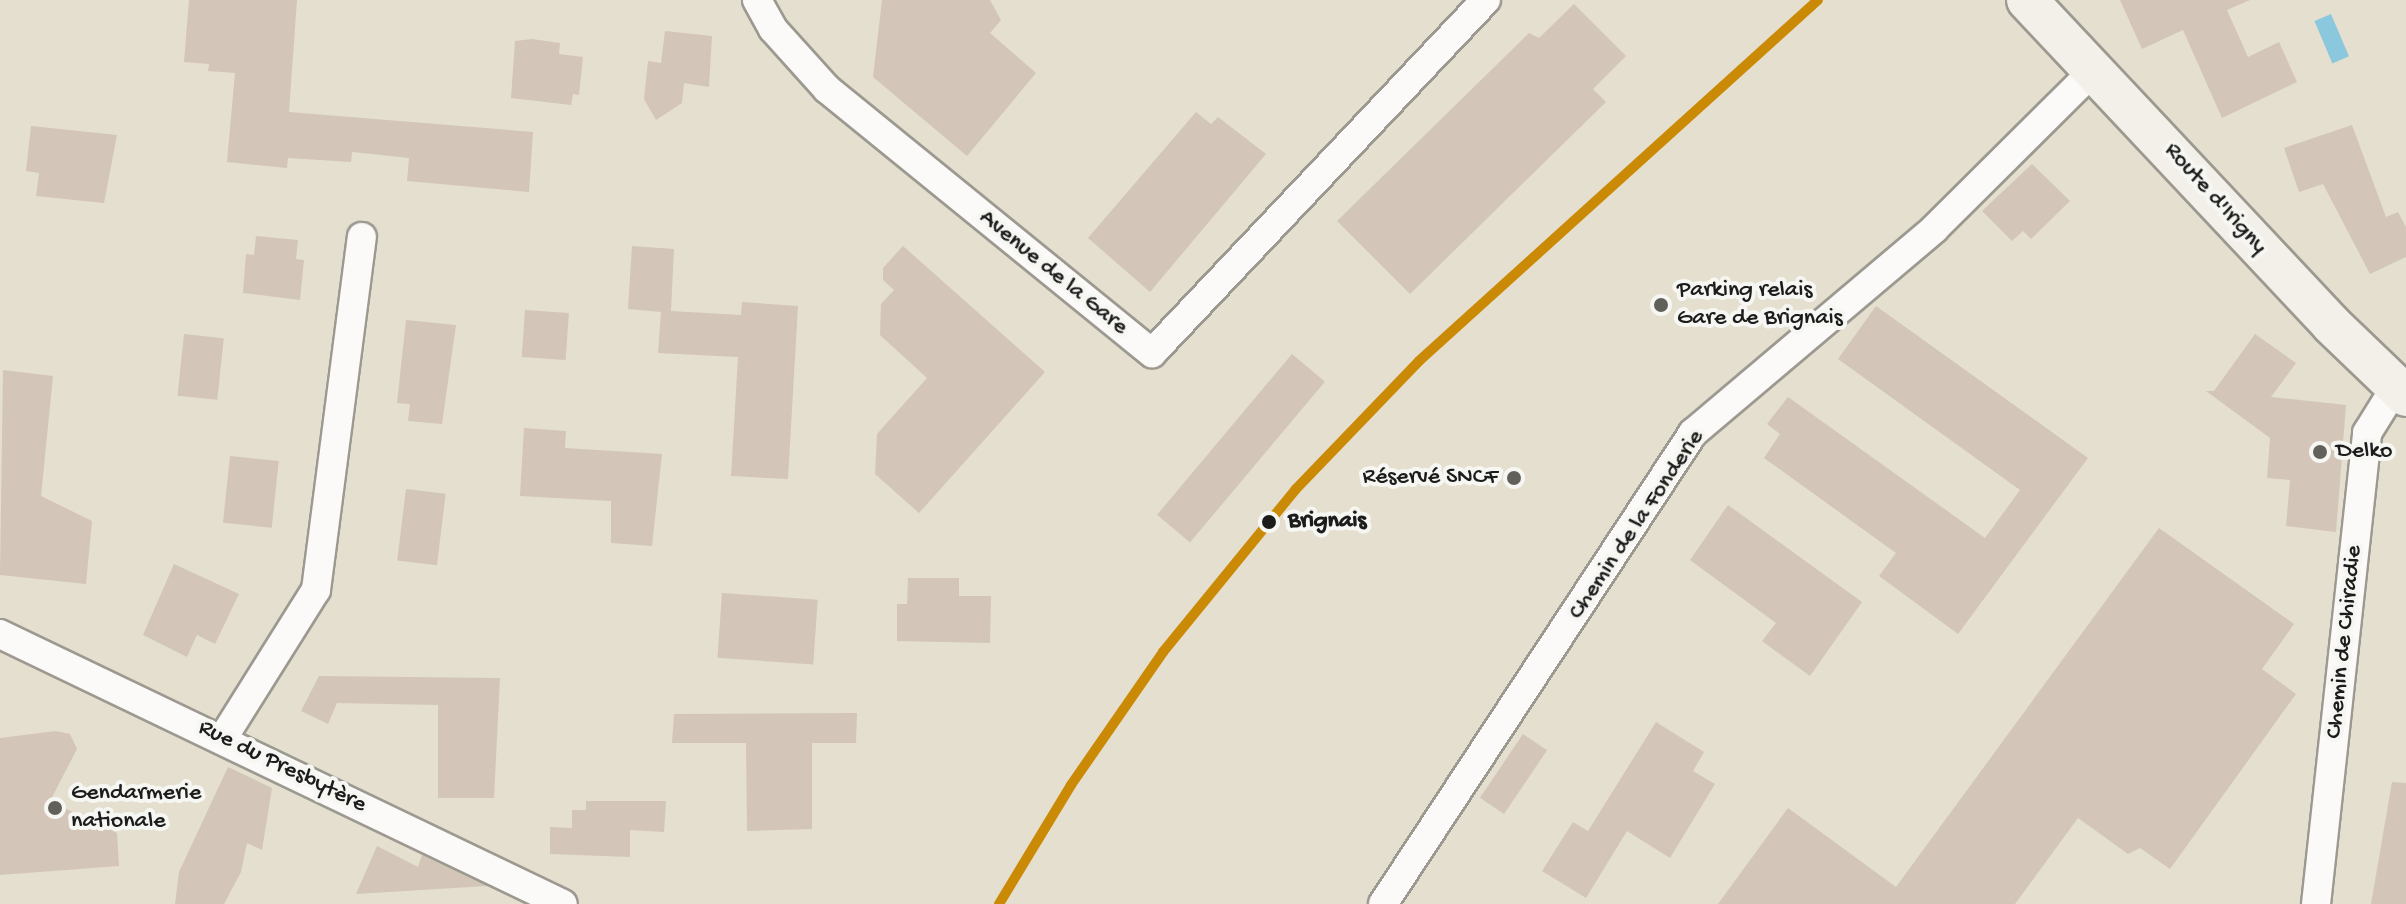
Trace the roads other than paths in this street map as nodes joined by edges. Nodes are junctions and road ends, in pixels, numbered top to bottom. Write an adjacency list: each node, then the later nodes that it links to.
1 (757, 0): 2 (street, Avenue de la Gare)
2 (1486, 0)
3 (2027, 0): 4 (street, Route d'Irigny)
4 (2094, 70): 6 (street, Route d'Irigny); 10 (street, Chemin de la Fonderie)
5 (362, 237): 8 (street)
6 (2401, 392): 11 (street, Chemin de Chiradie)
7 (0, 634): 8 (street, Rue du Presbytère)
8 (223, 738): 9 (street, Rue du Presbytère)
9 (563, 904)
10 (1383, 904)
11 (2316, 904)

